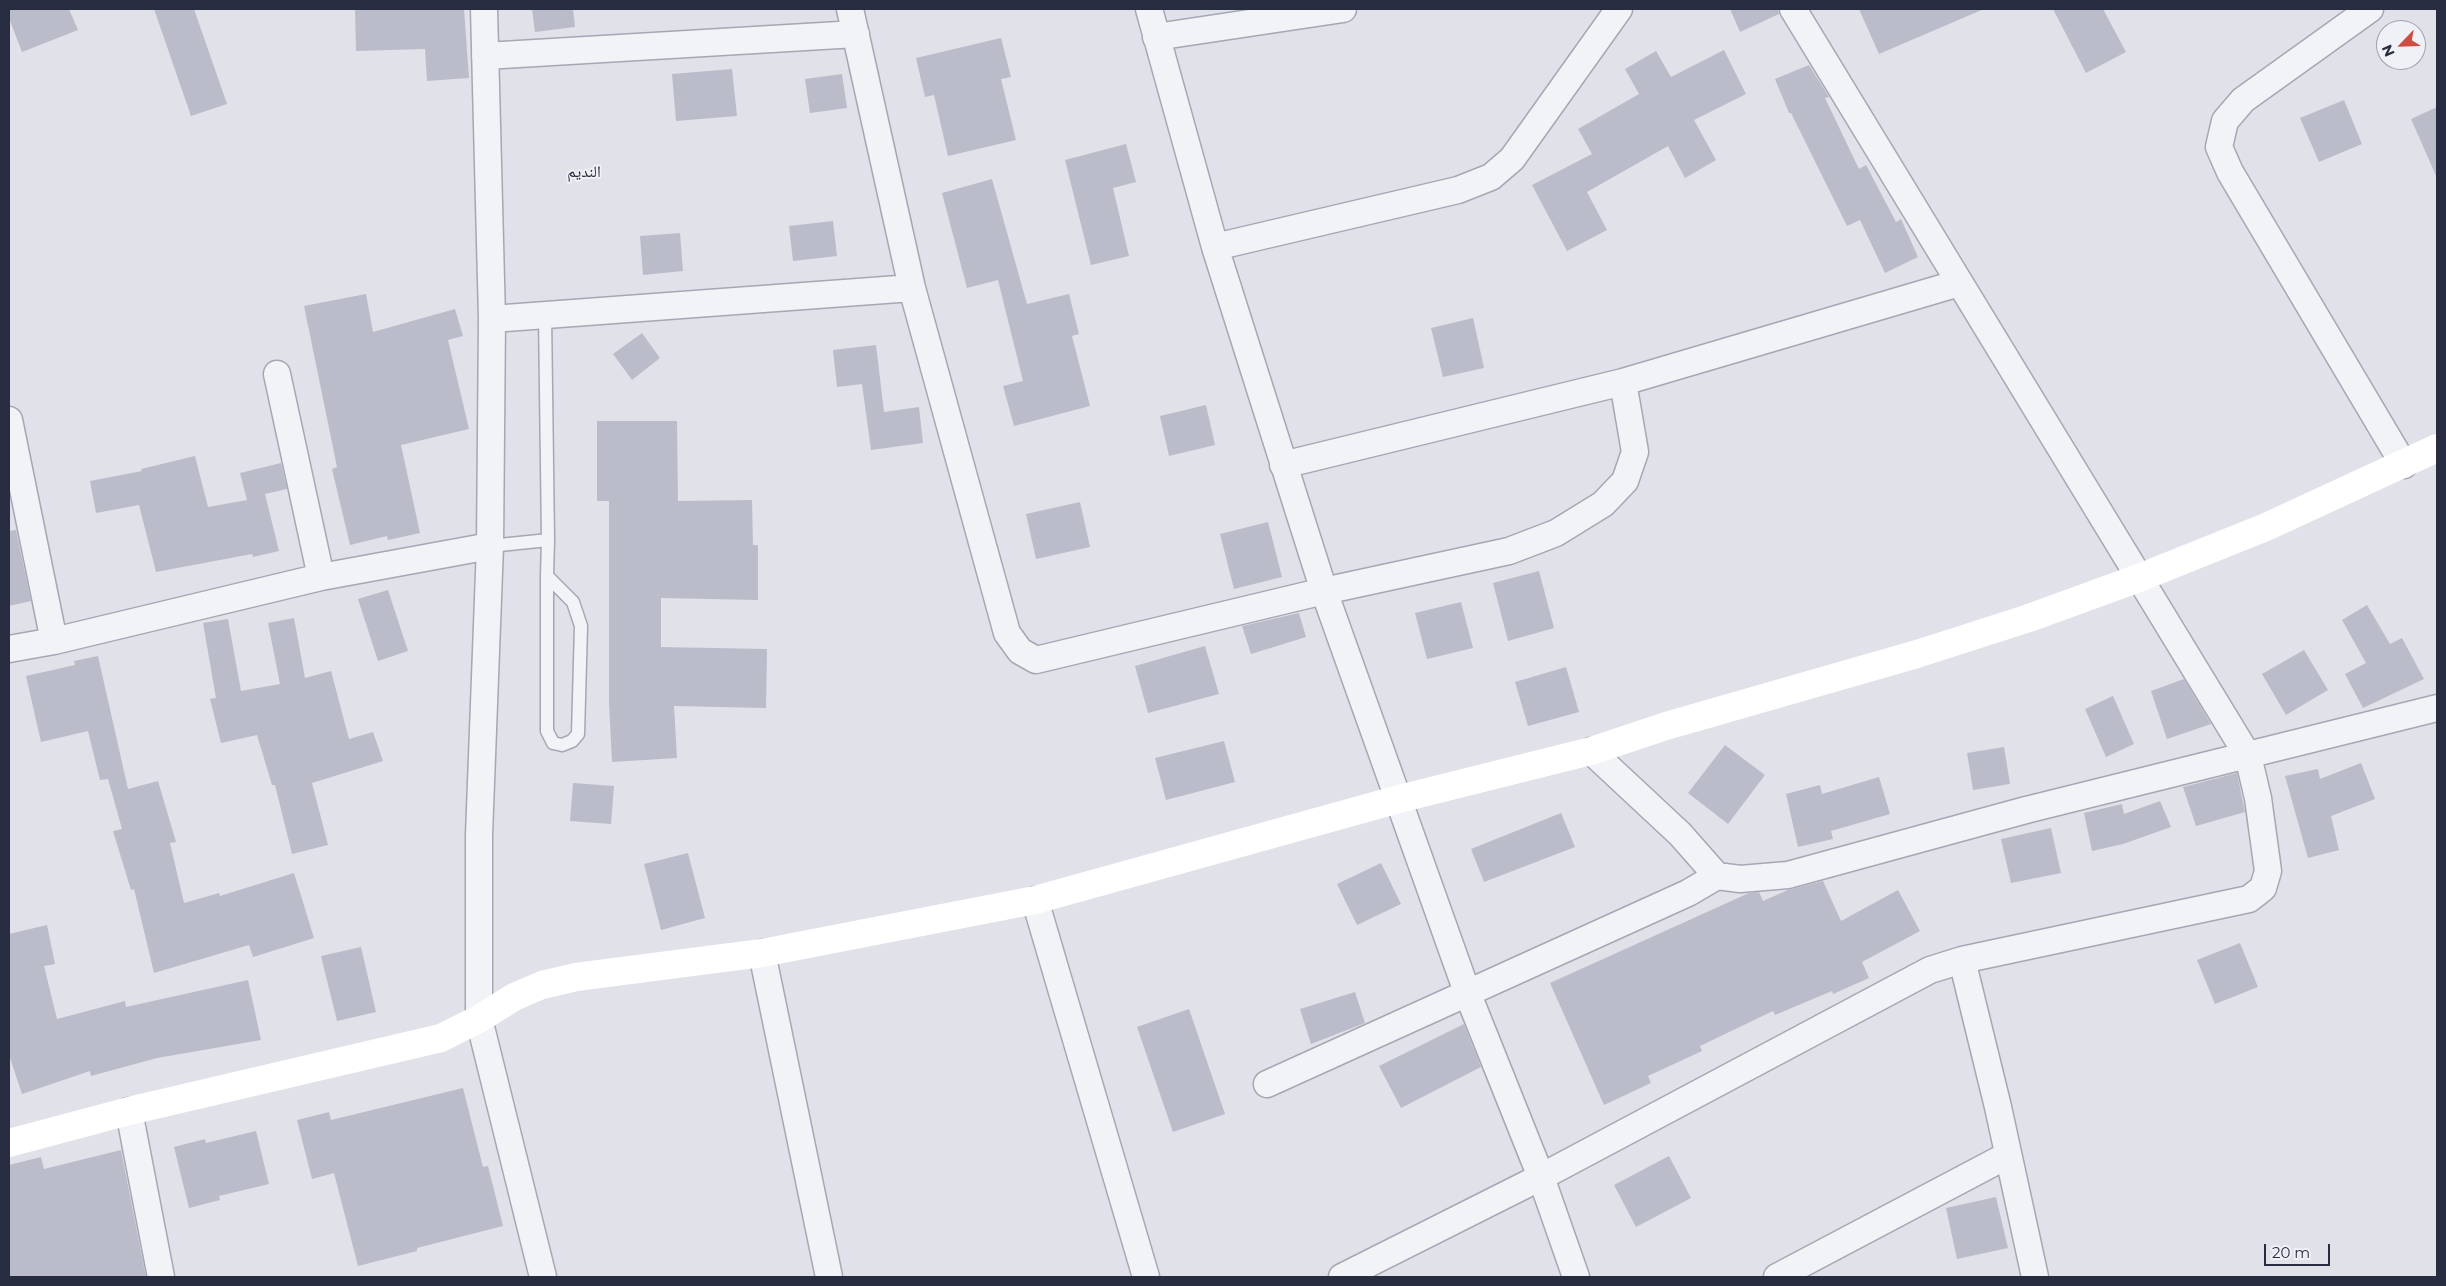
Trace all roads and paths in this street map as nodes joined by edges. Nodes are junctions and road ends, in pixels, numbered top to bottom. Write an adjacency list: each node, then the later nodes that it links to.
1 (484, 9): 10 (street)
2 (850, 9): 8 (street)
3 (1149, 9): 9 (street)
4 (1343, 9): 9 (street)
5 (1619, 9): 11 (street)
6 (1793, 9): 12 (street)
7 (2370, 9): 21 (street)
8 (856, 34): 10 (street); 13 (street)
9 (1156, 37): 11 (street)
10 (485, 56): 15 (street)
11 (1215, 247): 20 (street)
12 (1959, 283): 17 (street); 26 (street)
13 (912, 288): 14 (street); 27 (street)
14 (544, 315): 15 (street); 22 (lane)
15 (492, 319): 23 (street)
16 (277, 374): 25 (street)
17 (1623, 382): 20 (street); 27 (street)
18 (9, 420): 28 (street)
19 (2437, 448): 21 (main road)
20 (1283, 465): 27 (street)
21 (2404, 465): 26 (main road)
22 (548, 540): 23 (lane); 24 (lane)
23 (490, 546): 25 (street); 39 (street)
24 (548, 576): 24 (lane)
25 (321, 577): 28 (street)
26 (2139, 578): 31 (main road); 32 (street)
27 (1324, 591): 33 (street)
28 (54, 641): 29 (street)
29 (9, 649)
30 (2437, 708): 32 (street)
31 (1592, 751): 33 (main road); 34 (street)
32 (2248, 756): 34 (street); 37 (street)
33 (1399, 800): 35 (main road); 38 (street)
34 (1717, 876): 38 (street)
35 (1035, 900): 36 (main road); 48 (street)
36 (762, 953): 39 (main road); 47 (street)
37 (1962, 960): 43 (street); 44 (street)
38 (1467, 992): 40 (street); 44 (street)
39 (480, 1019): 41 (main road); 46 (street)
40 (1267, 1084)
41 (129, 1111): 42 (main road); 45 (street)
42 (9, 1142)
43 (2008, 1155): 51 (street); 52 (street)
44 (1541, 1177): 49 (street); 50 (street)
45 (161, 1277)
46 (543, 1277)
47 (829, 1277)
48 (1146, 1277)
49 (1342, 1277)
50 (1576, 1277)
51 (1777, 1277)
52 (2035, 1277)

